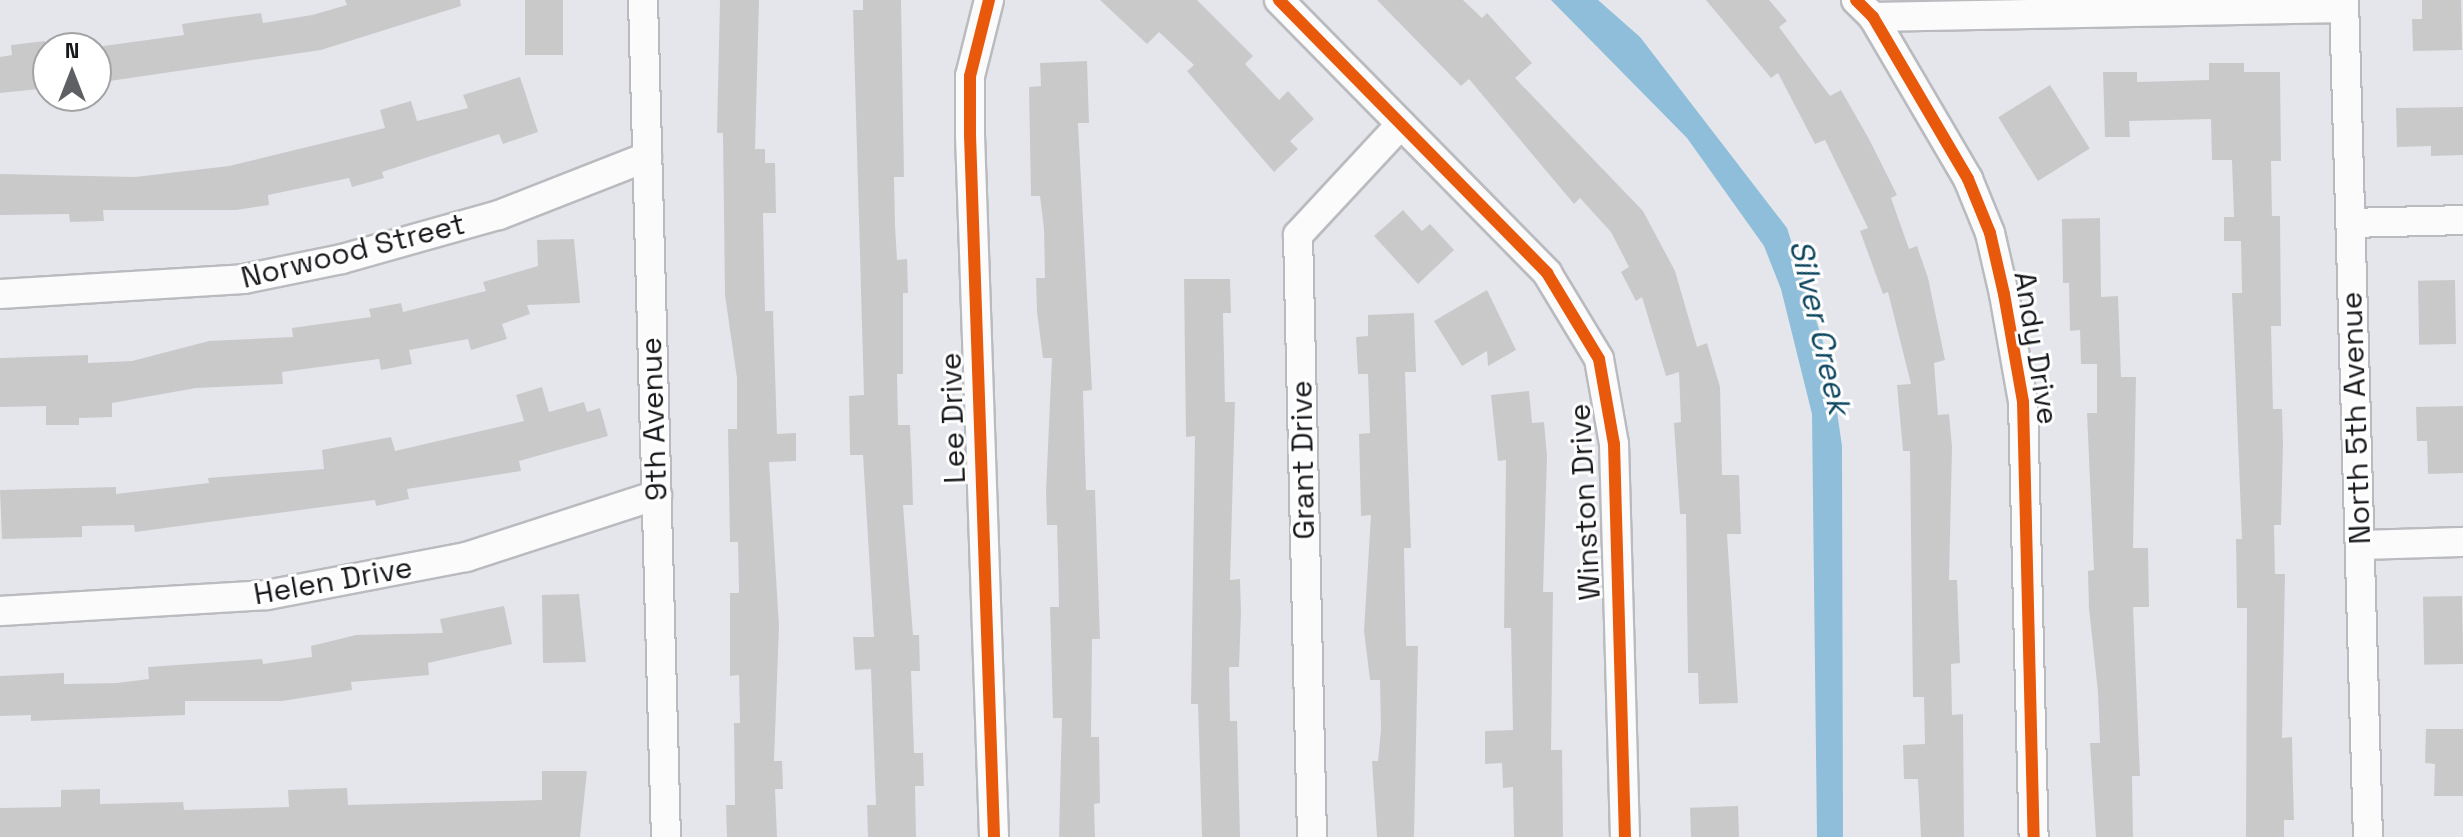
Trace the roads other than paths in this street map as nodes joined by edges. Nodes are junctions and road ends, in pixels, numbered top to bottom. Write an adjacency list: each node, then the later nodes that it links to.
1 (643, 0): 7 (street, 9th Avenue)
2 (989, 0): 16 (street, Lee Drive)
3 (1279, 0): 6 (street, Winston Drive)
4 (2344, 4): 5 (street); 9 (street, North 5th Avenue)
5 (1865, 9): 19 (street, Andy Drive)
6 (1401, 124): 17 (street, Grant Drive); 18 (street, Winston Drive)
7 (647, 157): 10 (street, Norwood Street); 11 (street, 9th Avenue)
8 (2463, 220): 9 (street)
9 (2350, 223): 13 (street, North 5th Avenue)
10 (0, 294)
11 (657, 495): 14 (street, Helen Drive); 15 (street, 9th Avenue)
12 (2463, 542): 13 (street)
13 (2360, 545): 20 (street, North 5th Avenue)
14 (0, 611)
15 (666, 837)
16 (994, 837)
17 (1312, 837)
18 (1625, 837)
19 (2034, 837)
20 (2368, 837)

